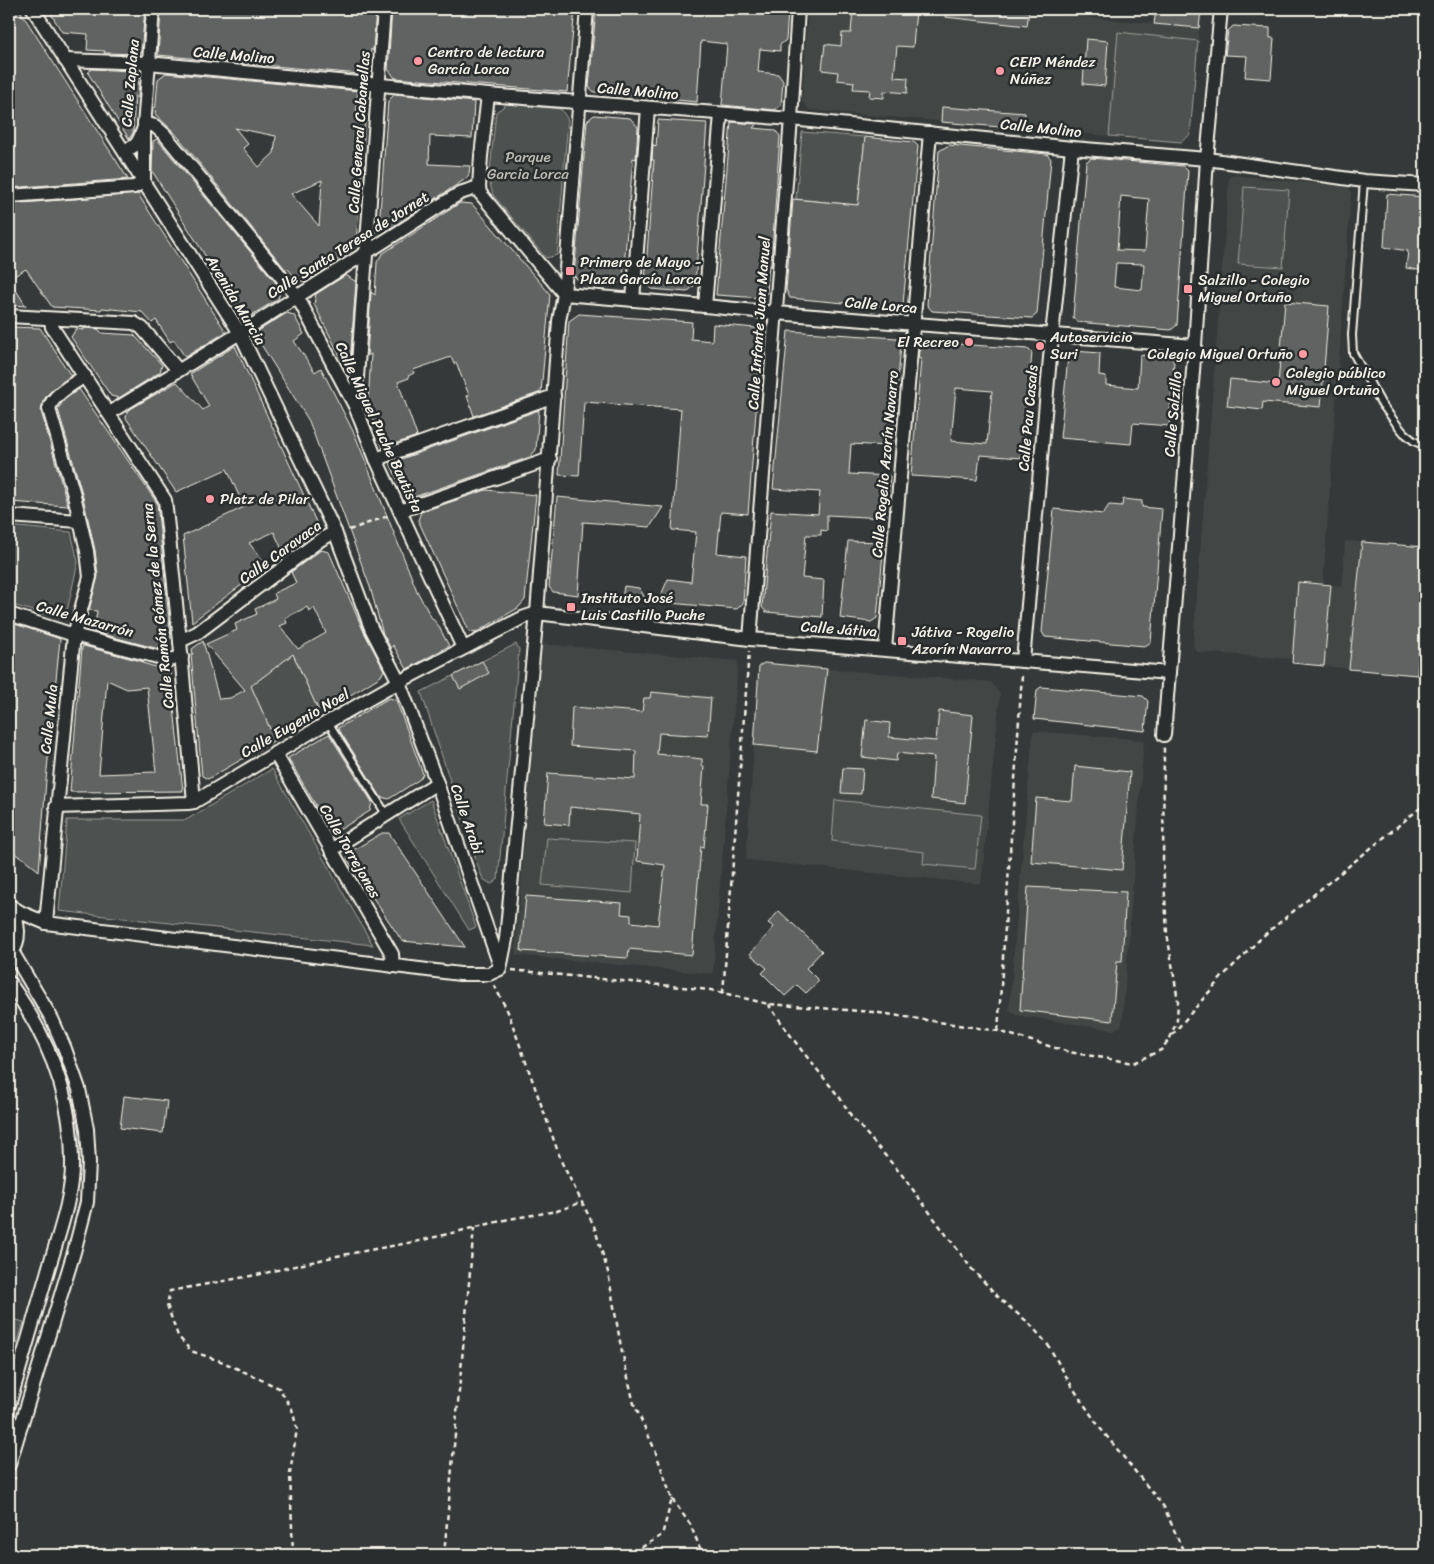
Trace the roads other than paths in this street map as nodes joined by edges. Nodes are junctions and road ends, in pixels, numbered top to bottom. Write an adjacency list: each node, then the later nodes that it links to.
1 (33, 9): 7 (street, Avenida Murcia)
2 (153, 9): 8 (street, Calle Zaplana)
3 (384, 9): 9 (street, Calle General Cabanellas)
4 (587, 9): 11 (street)
5 (798, 9): 14 (street, Calle Infante Juan Manuel)
6 (1221, 9): 19 (street, Calle Salzillo)
7 (65, 60): 8 (street, Calle Molino); 18 (street, Avenida Murcia)
8 (148, 63): 9 (street, Calle Molino); 15 (street, Calle Zaplana)
9 (379, 85): 10 (street, Calle Molino); 25 (street, Calle General Cabanellas)
10 (488, 95): 11 (street, Calle Molino); 23 (street)
11 (578, 102): 12 (street, Calle Molino); 26 (street)
12 (648, 108): 13 (street, Calle Molino); 28 (street)
13 (721, 114): 14 (street, Calle Molino); 29 (street)
14 (791, 119): 16 (street, Calle Molino); 30 (street, Calle Infante Juan Manuel)
15 (144, 125): 18 (street, Calle Zaplana); 21 (street); 27 (street, Calle Miguel Puche Bautista)
16 (930, 132): 17 (street, Calle Molino); 33 (street, Calle Rogelio Azorín Navarro)
17 (1072, 148): 19 (street, Calle Molino); 35 (street, Calle Pau Casals)
18 (123, 149): 21 (street, Avenida Murcia)
19 (1207, 159): 20 (street, Calle Molino); 36 (street, Calle Salzillo)
20 (1364, 181): 22 (street, Calle Molino); 42 (lane)
21 (144, 182): 24 (street); 34 (street, Avenida Murcia)
22 (1425, 185)
23 (479, 187): 25 (street, Calle Santa Teresa de Jornet); 26 (street)
24 (9, 196)
25 (366, 252): 27 (street, Calle Santa Teresa de Jornet); 40 (street, Calle General Cabanellas)
26 (564, 294): 28 (street, Calle Lorca); 39 (street)
27 (297, 296): 34 (street, Calle Santa Teresa de Jornet); 40 (street, Calle Miguel Puche Bautista)
28 (633, 300): 29 (street, Calle Lorca)
29 (705, 306): 30 (street, Calle Lorca)
30 (776, 314): 33 (street, Calle Lorca); 52 (street, Calle Infante Juan Manuel)
31 (9, 316): 32 (street)
32 (51, 319): 37 (street); 38 (street, Calle Ramón Gómez de la Serna)
33 (913, 324): 35 (street, Calle Lorca); 55 (street, Calle Rogelio Azorín Navarro)
34 (240, 333): 37 (street, Calle Santa Teresa de Jornet); 48 (street, Avenida Murcia)
35 (1052, 336): 36 (street, Calle Lorca); 57 (street, Calle Pau Casals)
36 (1195, 346): 58 (street, Calle Salzillo)
37 (178, 370): 41 (street, Calle Santa Teresa de Jornet)
38 (85, 376): 41 (street, Calle Ramón Gómez de la Serna); 47 (street, Calle Mula)
39 (554, 396): 43 (street); 44 (street)
40 (355, 406): 44 (street, Calle Miguel Puche Bautista)
41 (109, 413): 53 (street, Calle Ramón Gómez de la Serna)
42 (1425, 446)
43 (550, 459): 45 (street); 49 (street)
44 (376, 460): 45 (street, Calle Miguel Puche Bautista)
45 (400, 511): 54 (street, Calle Miguel Puche Bautista)
46 (9, 516): 47 (street)
47 (79, 521): 51 (street, Calle Mula)
48 (335, 532): 53 (street, Calle Caravaca); 59 (street, Avenida Murcia)
49 (537, 613): 52 (street, Calle Játiva); 54 (street, Calle Eugenio Noel); 73 (street)
50 (9, 614): 51 (street, Calle Mazarrón)
51 (74, 635): 56 (street, Calle Mazarrón); 65 (street, Calle Mula)
52 (750, 639): 55 (street, Calle Játiva)
53 (180, 640): 56 (street, Calle Ramón Gómez de la Serna)
54 (463, 648): 59 (street, Calle Eugenio Noel)
55 (885, 649): 57 (street, Calle Játiva)
56 (182, 657): 64 (street, Calle Ramón Gómez de la Serna)
57 (1022, 661): 58 (street, Calle Játiva)
58 (1169, 673): 61 (street, Calle Salzillo)
59 (399, 682): 60 (street, Calle Eugenio Noel); 63 (street, Calle Arabi)
60 (328, 722): 62 (street, Calle Eugenio Noel); 66 (lane)
61 (1164, 735)
62 (275, 753): 64 (street, Calle Eugenio Noel); 67 (street, Calle Torrejones)
63 (438, 783): 66 (street); 73 (street, Calle Arabi)
64 (194, 802): 65 (street, Calle Eugenio Noel)
65 (56, 807): 69 (street, Calle Mula)
66 (386, 814): 67 (street)
67 (331, 850): 72 (street, Calle Torrejones)
68 (9, 905): 69 (street); 70 (street)
69 (46, 923): 70 (street); 72 (street)
70 (18, 937): 71 (street)
71 (11, 956): 76 (street)
72 (392, 966): 73 (street)
73 (495, 972)
74 (9, 982): 75 (street)
75 (9, 1405)
76 (9, 1465)

